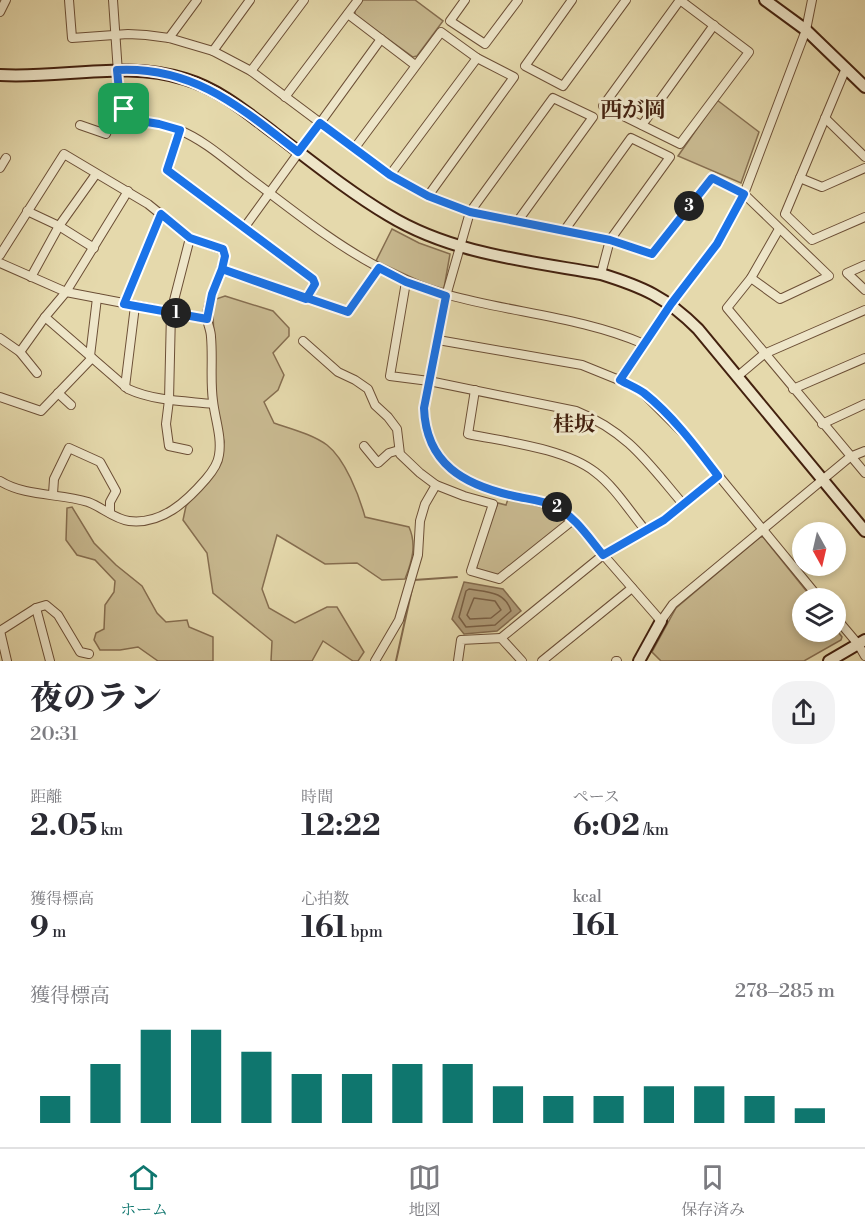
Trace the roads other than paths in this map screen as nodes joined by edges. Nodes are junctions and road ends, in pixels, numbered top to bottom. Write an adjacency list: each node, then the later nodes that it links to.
1 (6, 0): 15 (street)
2 (69, 0): 19 (street)
3 (113, 0): 19 (street)
4 (197, 0): 20 (street)
5 (250, 0): 22 (street)
6 (304, 0): 27 (street)
7 (358, 0): 16 (street)
8 (465, 0): 9 (street)
9 (518, 0)
10 (572, 0): 11 (street)
11 (626, 0)
12 (680, 0): 17 (street); 35 (street)
13 (765, 0): 18 (street)
14 (812, 0): 18 (street)
15 (0, 12)
16 (348, 14): 21 (street); 30 (street)
17 (714, 26): 35 (street); 35 (street)
18 (806, 30): 25 (street); 48 (street)
19 (115, 35): 20 (street); 26 (street)
20 (169, 38): 22 (street)
21 (381, 39): 24 (street); 33 (street)
22 (213, 51): 27 (street)
23 (477, 58): 24 (street); 44 (street); 49 (street)
24 (415, 65): 37 (street)
25 (846, 68): 29 (street); 32 (street)
26 (117, 70): 28 (street); 31 (street); 38 (street)
27 (251, 71): 30 (street)
28 (0, 75)
29 (865, 87)
30 (285, 98): 33 (street)
31 (122, 106): 34 (street); 36 (street)
32 (825, 118): 39 (street); 45 (street)
33 (320, 123): 37 (street); 38 (street)
34 (80, 125)
35 (642, 125)
36 (180, 130): 47 (street); 56 (street)
37 (354, 148): 44 (street)
38 (298, 152): 47 (street); 61 (street)
39 (865, 157)
40 (6, 158): 41 (street)
41 (0, 168)
42 (865, 168): 45 (street)
43 (96, 174): 46 (street); 50 (street); 55 (street)
44 (390, 175): 49 (street)
45 (800, 178): 53 (street)
46 (128, 191): 52 (street); 62 (street)
47 (269, 192): 56 (street); 66 (street)
48 (744, 194): 57 (street); 60 (street); 78 (street)
49 (428, 196): 51 (street)
50 (27, 211): 55 (street); 63 (street)
51 (470, 212): 54 (street); 54 (street); 61 (street)
52 (161, 214): 59 (street); 77 (street)
53 (865, 217)
54 (517, 222): 58 (street)
55 (59, 226): 62 (street); 69 (street)
56 (244, 228): 76 (street)
57 (780, 229): 70 (street); 70 (street)
58 (564, 231): 60 (street); 60 (street)
59 (190, 238): 67 (street); 81 (street)
60 (610, 240): 68 (street)
61 (459, 247): 68 (street); 74 (street)
62 (94, 248): 73 (street)
63 (0, 255)
64 (0, 263): 69 (street)
65 (865, 265): 72 (street)
66 (379, 268): 71 (street); 76 (street)
67 (222, 269): 76 (street); 83 (street)
68 (601, 274): 78 (street)
69 (31, 277): 73 (street)
70 (751, 278): 89 (street)
71 (406, 282): 74 (street); 95 (street)
72 (865, 290)
73 (66, 292): 75 (street); 82 (street)
74 (446, 296): 86 (street); 87 (street)
75 (97, 298): 77 (street); 90 (street)
76 (306, 299)
77 (124, 304): 79 (street)
78 (671, 304): 87 (street); 93 (street)
79 (135, 306): 81 (street); 96 (street)
80 (865, 310): 89 (street)
81 (171, 312): 83 (street); 101 (street)
82 (45, 317): 88 (street); 90 (street)
83 (207, 319): 102 (street)
84 (0, 338): 88 (street)
85 (303, 340): 108 (street)
86 (438, 340): 94 (street); 95 (street)
87 (644, 344): 94 (street)
88 (20, 351): 92 (street)
89 (764, 354): 93 (street); 97 (street)
90 (91, 357): 96 (street); 99 (street)
91 (865, 358): 97 (street)
92 (37, 373)
93 (738, 376): 113 (street)
94 (620, 380): 112 (street)
95 (429, 381): 98 (street); 119 (street)
96 (125, 387): 101 (street)
97 (793, 389): 105 (street)
98 (475, 390): 117 (street); 121 (street)
99 (58, 393): 100 (street); 104 (street)
100 (0, 397)
101 (169, 400): 102 (street); 107 (street)
102 (213, 404): 118 (street)
103 (865, 404): 105 (street)
104 (71, 405)
105 (822, 424): 110 (street)
106 (364, 446): 108 (street)
107 (188, 450)
108 (399, 450): 115 (street)
109 (865, 451): 110 (street)
110 (850, 458): 111 (street); 113 (street)
111 (865, 473)
112 (718, 476): 117 (street); 120 (street)
113 (823, 479): 120 (street); 122 (street)
114 (0, 481): 116 (street)
115 (436, 484): 119 (street); 135 (street)
116 (53, 494): 118 (street); 118 (street)
117 (683, 504): 121 (street)
118 (110, 513)
119 (573, 520): 123 (street)
120 (762, 529): 125 (street); 127 (street)
121 (646, 531): 123 (street)
122 (865, 531)
123 (603, 555): 124 (street); 129 (street)
124 (632, 588): 127 (street); 138 (street)
125 (811, 588)
126 (36, 608): 131 (street); 133 (street); 134 (street)
127 (661, 621): 139 (street)
128 (846, 628): 130 (street)
129 (501, 638): 136 (street); 137 (street)
130 (861, 642): 132 (street); 140 (street)
131 (89, 655)
132 (865, 656)
133 (7, 661)
134 (50, 661)
135 (375, 661)
136 (458, 661)
137 (522, 661)
138 (542, 661)
139 (639, 661)
140 (829, 661)

